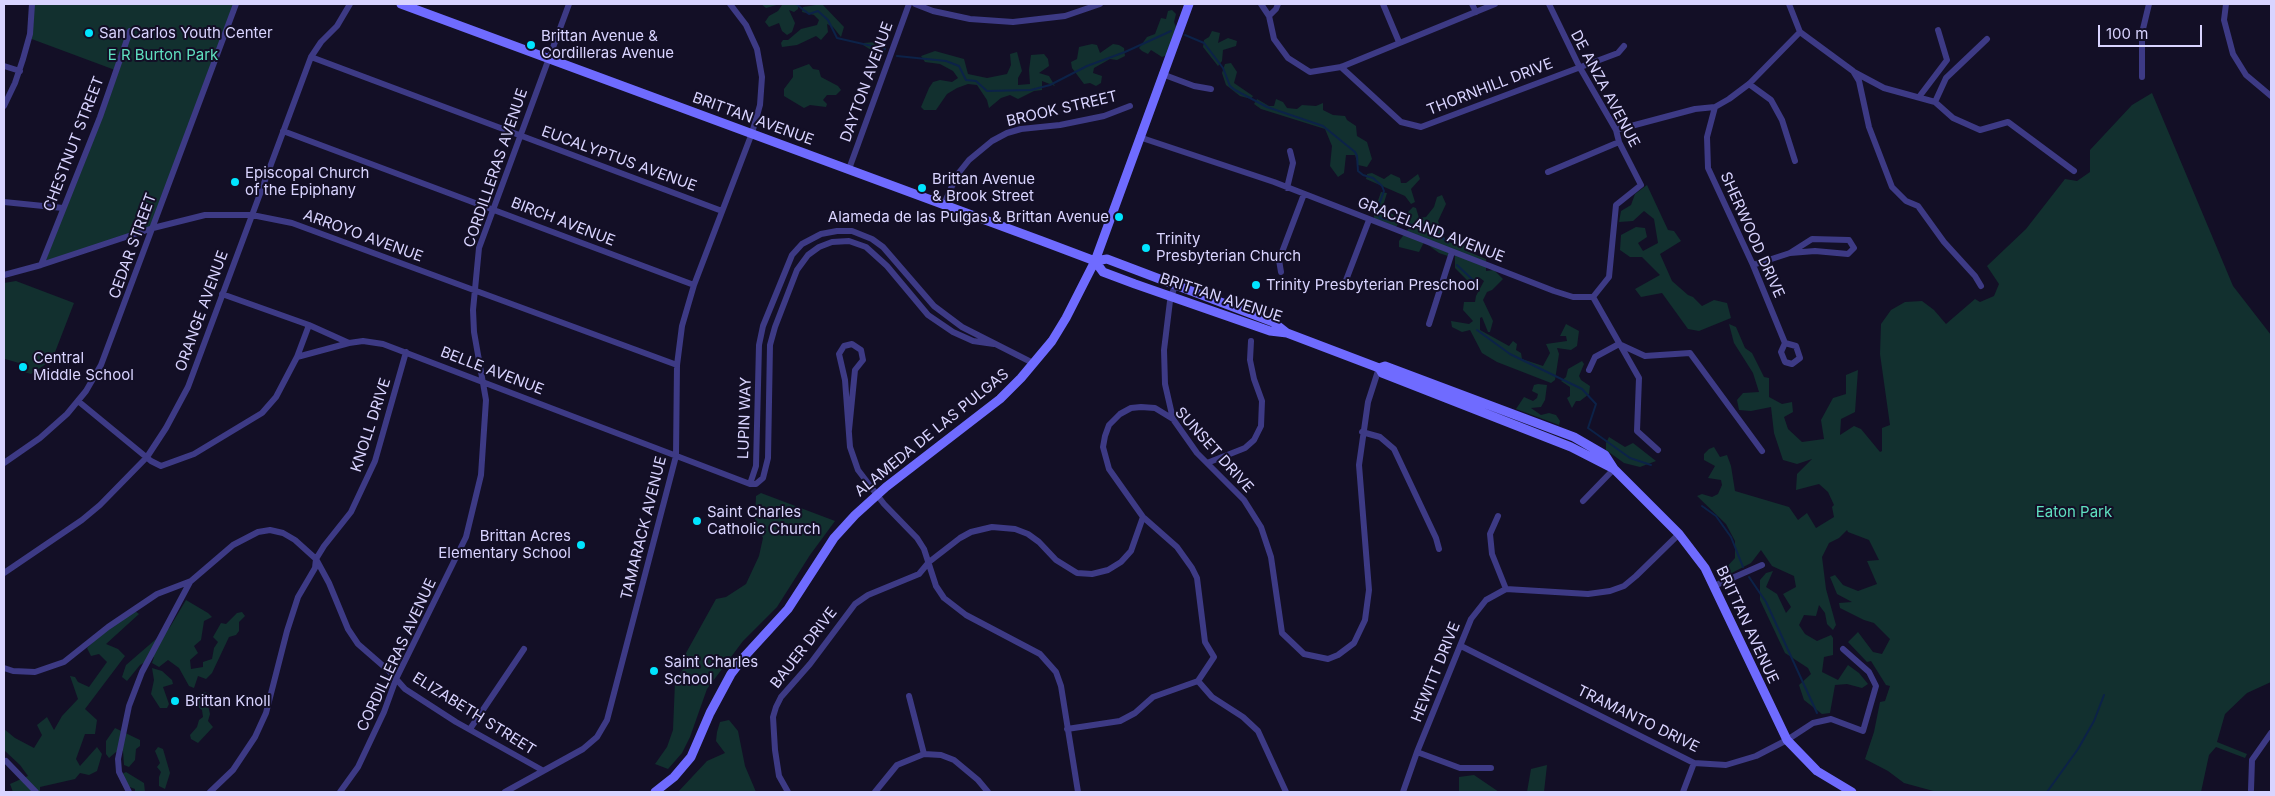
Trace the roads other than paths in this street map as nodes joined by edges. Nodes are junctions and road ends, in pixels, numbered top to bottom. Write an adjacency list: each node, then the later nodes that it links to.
1 (32, 4): 33 (street)
2 (236, 4): 65 (street, CEDAR STREET)
3 (350, 4): 28 (street, ORANGE AVENUE)
4 (401, 4): 29 (main road, BRITTAN AVENUE)
5 (569, 4): 29 (street, CORDILLERAS AVENUE)
6 (730, 4): 47 (street, TAMARACK AVENUE)
7 (909, 4): 53 (street, DAYTON AVENUE)
8 (916, 4): 9 (street)
9 (1100, 4)
10 (1189, 4): 35 (main road, ALAMEDA DE LAS PULGAS)
11 (1261, 4): 21 (street)
12 (1278, 4): 21 (street)
13 (1383, 4): 26 (street)
14 (1472, 4): 20 (street)
15 (1495, 4): 20 (street)
16 (1549, 4): 31 (street, DE ANZA AVENUE)
17 (1789, 4): 24 (street)
18 (2149, 4): 36 (street)
19 (2226, 4): 39 (street)
20 (1476, 12): 26 (street)
21 (1268, 16): 32 (street)
22 (1938, 30): 40 (street)
23 (130, 31): 60 (street, CHESTNUT STREET)
24 (1800, 32): 34 (street); 37 (street)
25 (1987, 39): 41 (street)
26 (1399, 42): 32 (street)
27 (1624, 46): 31 (street, THORNHILL DRIVE)
28 (311, 57): 46 (street, ORANGE AVENUE); 48 (street, EUCALYPTUS AVENUE)
29 (548, 59): 47 (main road, BRITTAN AVENUE); 48 (street, CORDILLERAS AVENUE)
30 (4, 66): 33 (street)
31 (1579, 66): 32 (street, THORNHILL DRIVE); 45 (street, DE ANZA AVENUE)
32 (1341, 67)
33 (20, 71): 42 (street)
34 (1853, 72): 40 (street); 75 (street)
35 (1162, 74): 38 (street); 49 (main road, ALAMEDA DE LAS PULGAS)
36 (2142, 77)
37 (1749, 84): 44 (street); 52 (street)
38 (1211, 89)
39 (2271, 96)
40 (1919, 97): 41 (street)
41 (1934, 102): 54 (street)
42 (4, 106)
43 (1130, 106): 59 (street, BROOK STREET)
44 (1715, 107): 45 (street); 70 (street, SHERWOOD DRIVE)
45 (1616, 130): 50 (street, DE ANZA AVENUE)
46 (283, 131): 61 (street, BIRCH AVENUE); 63 (street, ORANGE AVENUE)
47 (752, 133): 53 (main road, BRITTAN AVENUE); 62 (street, TAMARACK AVENUE)
48 (520, 136): 61 (street, CORDILLERAS AVENUE); 62 (street, EUCALYPTUS AVENUE)
49 (1139, 137): 56 (street, GRACELAND AVENUE); 68 (main road, ALAMEDA DE LAS PULGAS)
50 (1619, 142): 55 (street); 80 (street, DE ANZA AVENUE)
51 (1290, 151): 56 (street)
52 (1796, 161)
53 (849, 169): 59 (main road, BRITTAN AVENUE)
54 (2074, 171)
55 (1548, 172)
56 (1287, 188): 57 (street, GRACELAND AVENUE)
57 (1304, 194): 64 (street, GRACELAND AVENUE); 71 (street)
58 (4, 202): 60 (street)
59 (944, 204): 68 (main road, BRITTAN AVENUE)
60 (64, 208): 69 (street, CHESTNUT STREET)
61 (492, 208): 73 (street, BIRCH AVENUE); 77 (street, CORDILLERAS AVENUE)
62 (722, 211): 73 (street, TAMARACK AVENUE)
63 (252, 215): 65 (street, ARROYO AVENUE); 77 (street, ARROYO AVENUE); 78 (street, ORANGE AVENUE)
64 (1369, 220): 66 (street, GRACELAND AVENUE); 76 (street)
65 (153, 228): 69 (street, ARROYO AVENUE); 96 (street, CEDAR STREET)
66 (1452, 252): 80 (street, GRACELAND AVENUE); 81 (street)
67 (1790, 253): 67 (street); 70 (street)
68 (1094, 261): 74 (main road, BRITTAN AVENUE); 79 (main road, BRITTAN AVENUE); 91 (main road, ALAMEDA DE LAS PULGAS)
69 (41, 265): 72 (street, ARROYO AVENUE)
70 (1753, 265): 86 (street, SHERWOOD DRIVE)
71 (1281, 272)
72 (4, 275)
73 (694, 285): 92 (street, TAMARACK AVENUE)
74 (1176, 286): 79 (street); 83 (main road, BRITTAN AVENUE)
75 (1980, 286)
76 (1343, 288)
77 (474, 290): 92 (street, ARROYO AVENUE); 95 (street, CORDILLERAS AVENUE)
78 (222, 294): 82 (street, BELLE AVENUE); 103 (street, ORANGE AVENUE)
79 (1172, 296): 83 (main road, BRITTAN AVENUE); 97 (street)
80 (1593, 297): 88 (street)
81 (1428, 324)
82 (309, 325): 85 (street, BELLE AVENUE); 90 (street)
83 (1288, 333): 93 (main road, BRITTAN AVENUE)
84 (1251, 341): 105 (street)
85 (349, 343): 89 (street, BELLE AVENUE); 90 (street)
86 (1785, 343)
87 (994, 344): 91 (street, LUPIN WAY); 107 (street, LUPIN WAY); 107 (street, LUPIN WAY)
88 (1620, 344): 94 (street); 100 (street); 101 (street)
89 (406, 352): 95 (street, BELLE AVENUE); 114 (street, KNOLL DRIVE)
90 (297, 357): 103 (street)
91 (1033, 363): 108 (main road, ALAMEDA DE LAS PULGAS)
92 (677, 365): 102 (street, TAMARACK AVENUE)
93 (1379, 368): 99 (street, SUNSET DRIVE); 106 (main road, BRITTAN AVENUE)
94 (1589, 370)
95 (483, 381): 102 (street, BELLE AVENUE); 125 (street, CORDILLERAS AVENUE)
96 (78, 401): 103 (street); 104 (street, CEDAR STREET)
97 (1173, 419): 105 (street, SUNSET DRIVE); 111 (street, SUNSET DRIVE)
98 (849, 430): 98 (street); 108 (street)
99 (1362, 432): 105 (street, SUNSET DRIVE); 113 (street)
100 (1658, 450)
101 (1762, 451)
102 (676, 456): 107 (street, BELLE AVENUE); 137 (street, TAMARACK AVENUE)
103 (146, 457): 117 (street, ORANGE AVENUE)
104 (4, 463)
105 (1208, 464)
106 (1614, 469): 109 (street); 112 (main road, BRITTAN AVENUE)
107 (750, 484)
108 (876, 495): 115 (street); 144 (main road, ALAMEDA DE LAS PULGAS)
109 (1583, 501)
110 (1498, 516): 120 (street)
111 (1144, 517): 115 (street, BAUER DRIVE); 126 (street, SUNSET DRIVE)
112 (1679, 534): 119 (main road, BRITTAN AVENUE); 120 (street)
113 (1439, 549)
114 (316, 560): 118 (street, ELIZABETH STREET); 125 (street, ELIZABETH STREET); 141 (street, KNOLL DRIVE)
115 (929, 562): 129 (street); 145 (street, BAUER DRIVE)
116 (1762, 565): 119 (street)
117 (4, 573)
118 (191, 581): 124 (street, ELIZABETH STREET); 140 (street)
119 (1714, 586): 131 (main road, BRITTAN AVENUE)
120 (1506, 589): 121 (street, HEWITT DRIVE)
121 (1461, 646): 132 (street, HEWITT DRIVE); 135 (street, TRAMANTO DRIVE)
122 (1843, 649): 131 (street, TRAMANTO DRIVE)
123 (524, 650): 128 (street)
124 (4, 668)
125 (396, 679): 128 (street, ELIZABETH STREET); 142 (street, CORDILLERAS AVENUE)
126 (1198, 681): 129 (street); 149 (street)
127 (909, 696): 133 (street)
128 (470, 729): 137 (street, ELIZABETH STREET)
129 (1067, 729): 148 (street)
130 (2271, 733): 138 (street)
131 (1788, 740): 135 (street, TRAMANTO DRIVE); 152 (main road, BRITTAN AVENUE)
132 (1416, 752): 136 (street); 150 (street, HEWITT DRIVE)
133 (924, 754): 146 (street); 147 (street)
134 (6, 761): 139 (street)
135 (1694, 762): 151 (street)
136 (1491, 768)
137 (542, 770): 143 (street, TAMARACK AVENUE)
138 (2251, 790)
139 (36, 792)
140 (129, 792)
141 (210, 792)
142 (340, 792)
143 (504, 792)
144 (655, 792)
145 (788, 792)
146 (875, 792)
147 (988, 792)
148 (1078, 792)
149 (1286, 792)
150 (1403, 792)
151 (1682, 792)
152 (1852, 792)

